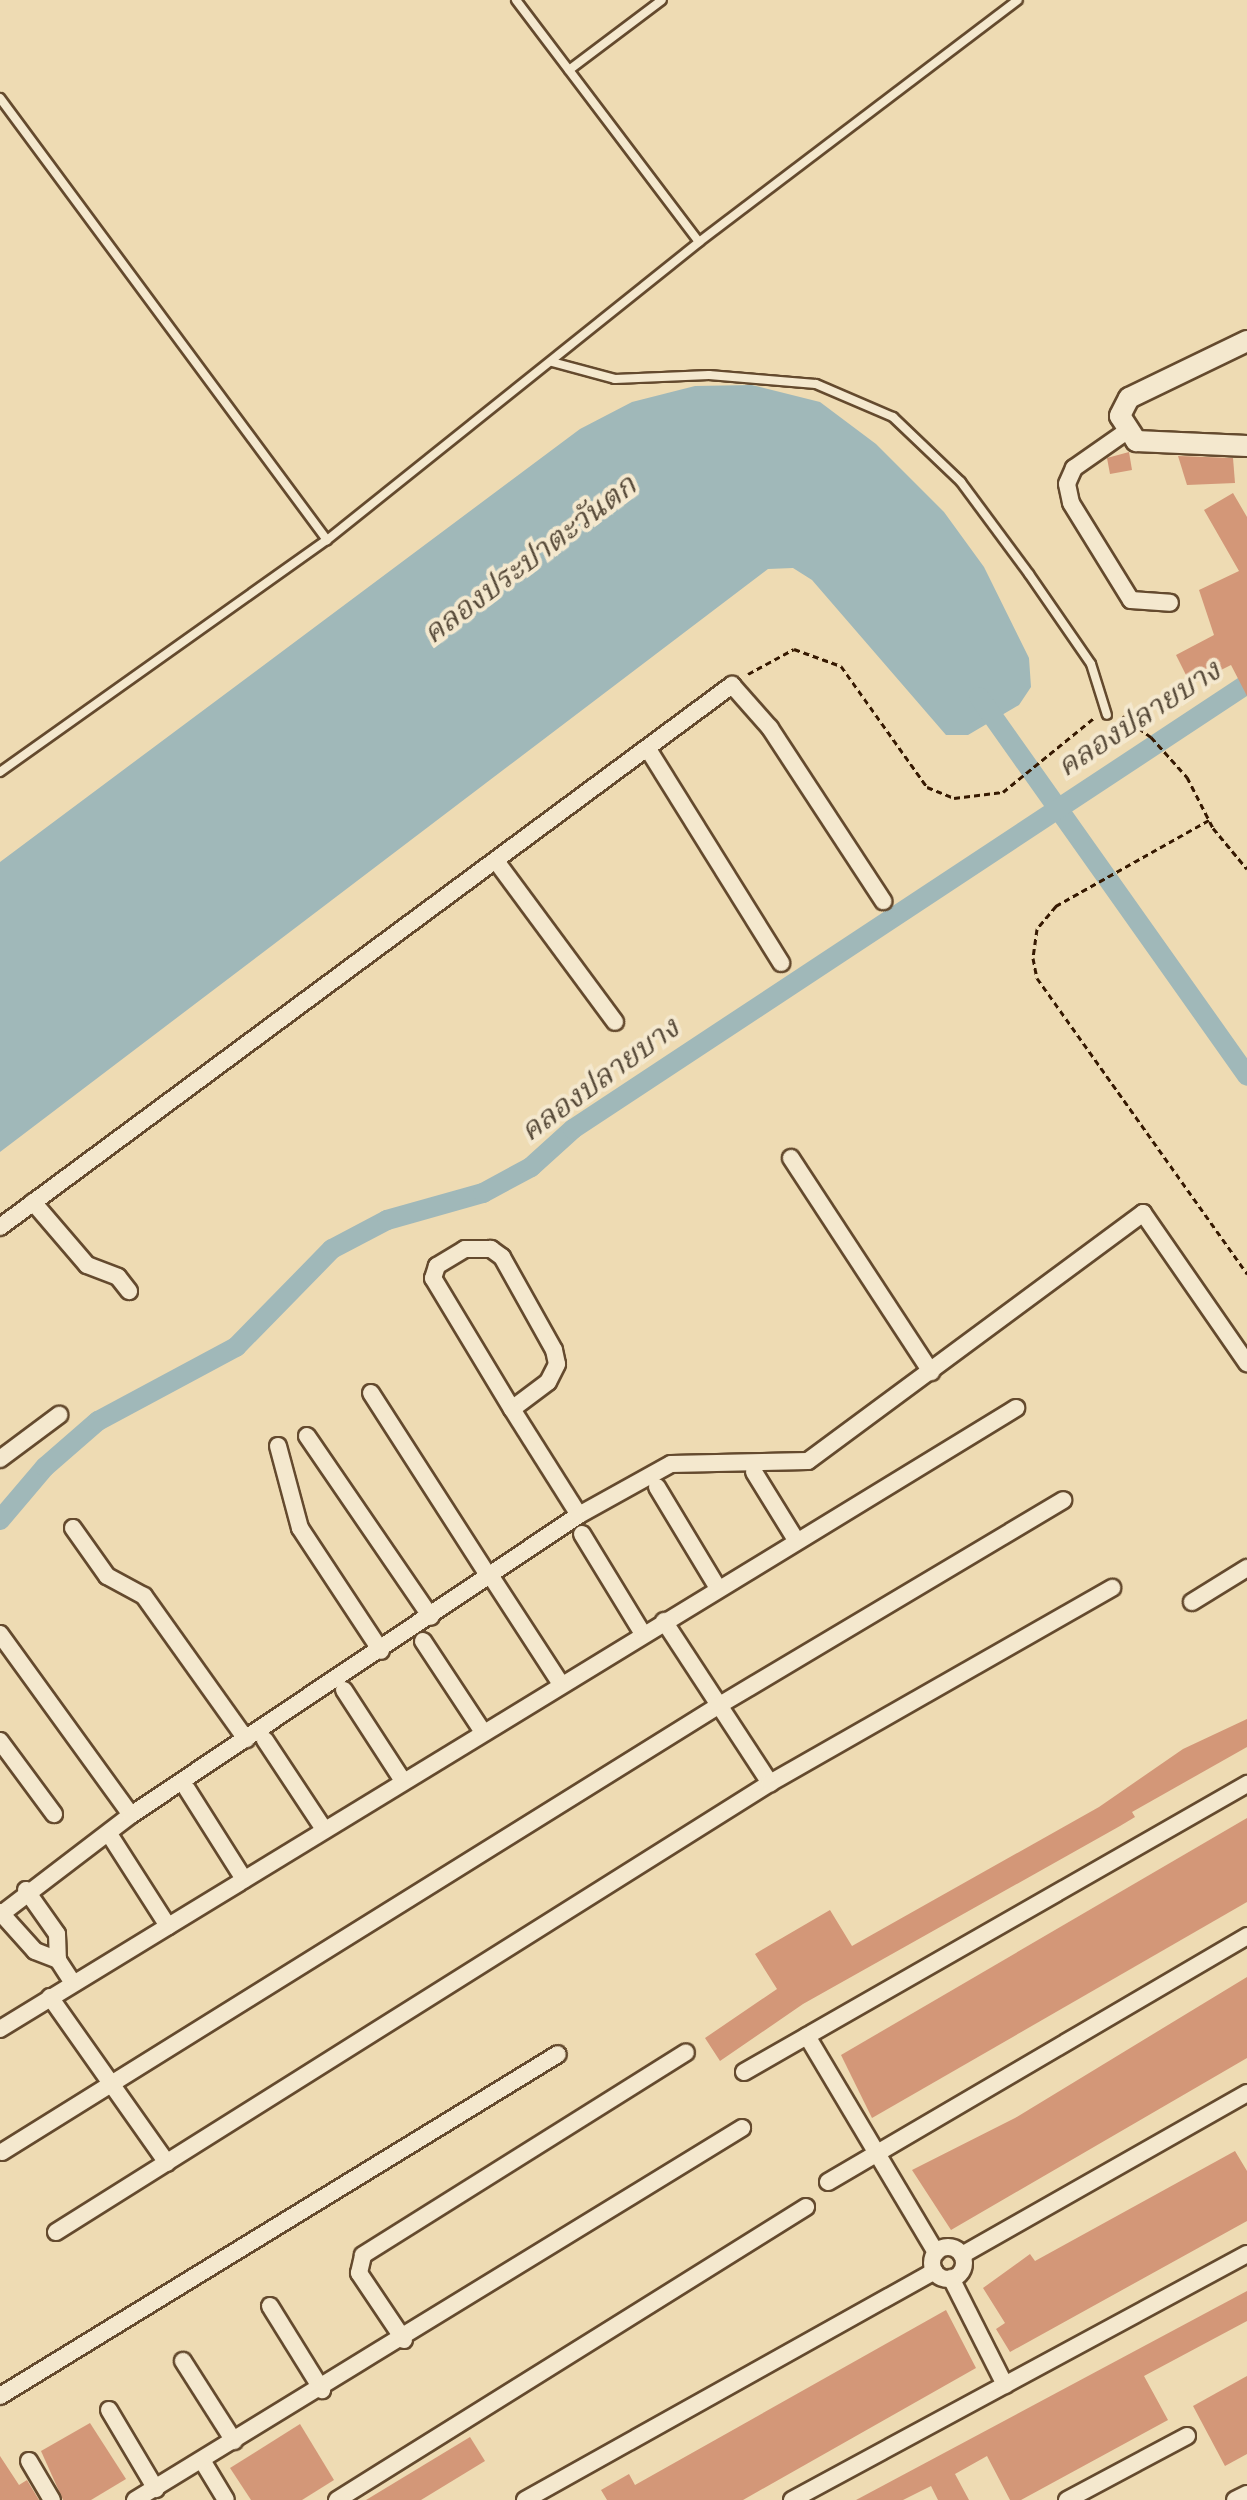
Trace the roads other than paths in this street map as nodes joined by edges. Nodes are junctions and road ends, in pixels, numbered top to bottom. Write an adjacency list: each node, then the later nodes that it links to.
1 (516, 0): 4 (lane)
2 (662, 0): 4 (lane)
3 (1018, 0): 6 (lane)
4 (569, 70): 6 (lane)
5 (0, 98): 11 (lane)
6 (699, 242): 8 (lane)
7 (1247, 341): 9 (street)
8 (552, 362): 11 (lane); 13 (lane)
9 (1127, 431): 10 (street); 12 (street)
10 (1247, 446)
11 (327, 540): 15 (lane)
12 (1170, 603)
13 (1107, 715)
14 (648, 749): 16 (street); 17 (street); 18 (street)
15 (0, 772)
16 (496, 861): 19 (street); 21 (street)
17 (883, 901)
18 (781, 963)
19 (615, 1022)
20 (791, 1158): 25 (street)
21 (33, 1202): 22 (street); 23 (street)
22 (0, 1227)
23 (129, 1291)
24 (1247, 1363): 25 (street)
25 (931, 1372): 36 (street)
26 (371, 1393): 41 (street)
27 (1016, 1408): 39 (street)
28 (512, 1409): 28 (street); 36 (street)
29 (59, 1415): 32 (street)
30 (307, 1436): 45 (street)
31 (278, 1446): 50 (street)
32 (0, 1459)
33 (754, 1472): 39 (street)
34 (657, 1487): 42 (street)
35 (1063, 1500): 53 (street)
36 (579, 1515): 41 (street)
37 (73, 1528): 55 (street)
38 (582, 1534): 48 (street)
39 (796, 1540): 42 (street)
40 (1247, 1568): 44 (street)
41 (491, 1579): 45 (street); 51 (street)
42 (718, 1588): 46 (street)
43 (1112, 1588): 59 (street)
44 (1192, 1602)
45 (431, 1617): 50 (street)
46 (664, 1621): 48 (street); 53 (street)
47 (0, 1634): 63 (street)
48 (643, 1634): 51 (street)
49 (423, 1641): 54 (street)
50 (381, 1651): 55 (street)
51 (561, 1684): 54 (street)
52 (344, 1690): 58 (street)
53 (718, 1706): 59 (street); 79 (street)
54 (483, 1732): 58 (street)
55 (246, 1739): 63 (street)
56 (265, 1740): 64 (street)
57 (0, 1741): 62 (street)
58 (403, 1781): 64 (street)
59 (770, 1783): 84 (street)
60 (1247, 1784): 75 (street)
61 (187, 1789): 66 (street)
62 (54, 1814)
63 (131, 1815): 67 (street)
64 (324, 1829): 66 (street)
65 (111, 1837): 69 (street)
66 (244, 1879): 69 (street)
67 (26, 1890): 68 (street); 71 (street)
68 (0, 1914): 71 (street)
69 (168, 1926): 72 (street)
70 (1247, 1936): 83 (street)
71 (58, 1960): 72 (street)
72 (73, 1983): 73 (street)
73 (50, 1997): 74 (street); 79 (street)
74 (0, 2029)
75 (807, 2036): 78 (street); 83 (street)
76 (686, 2052): 94 (street)
77 (558, 2054): 98 (street)
78 (744, 2072)
79 (110, 2082): 82 (street); 84 (street)
80 (1247, 2093): 90 (street)
81 (742, 2128): 94 (street)
82 (2, 2152)
83 (876, 2152): 85 (street); 88 (street)
84 (167, 2163): 87 (street)
85 (828, 2182)
86 (806, 2207): 109 (street)
87 (56, 2232)
88 (936, 2252): 90 (street); 91 (street)
89 (1247, 2254): 96 (street)
90 (962, 2255): 92 (street)
91 (934, 2271): 92 (street); 110 (street)
92 (951, 2278): 96 (street)
93 (270, 2306): 97 (street)
94 (404, 2340): 97 (street)
95 (183, 2361): 101 (street)
96 (1005, 2385): 111 (street)
97 (322, 2390): 101 (street)
98 (0, 2396)
99 (109, 2410): 104 (street)
100 (1187, 2436): 112 (street)
101 (234, 2441): 103 (street)
102 (29, 2461): 106 (street)
103 (203, 2462): 104 (street); 108 (street)
104 (156, 2489): 107 (street)
105 (1247, 2494): 113 (street)
106 (52, 2500)
107 (135, 2500)
108 (226, 2500)
109 (337, 2500)
110 (525, 2500)
111 (792, 2500)
112 (1067, 2500)
113 (1235, 2500)

